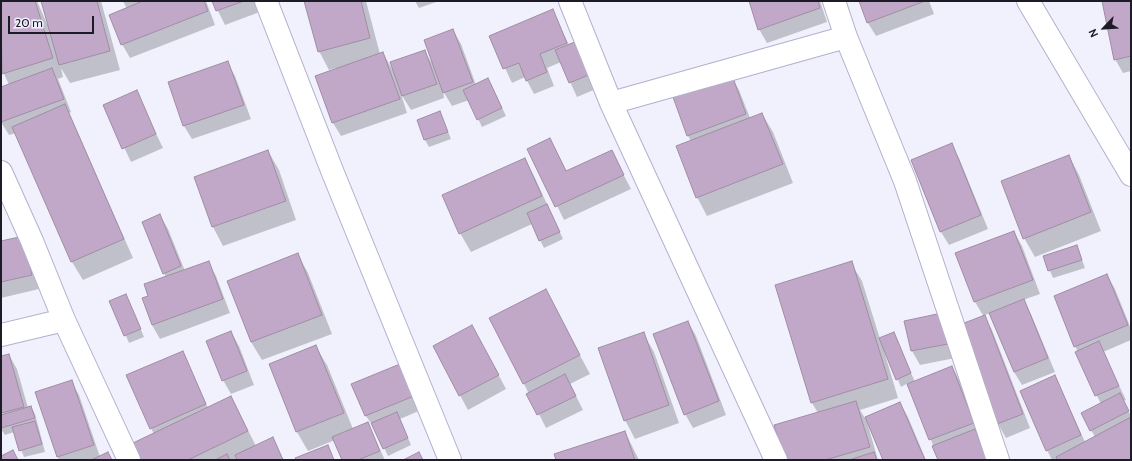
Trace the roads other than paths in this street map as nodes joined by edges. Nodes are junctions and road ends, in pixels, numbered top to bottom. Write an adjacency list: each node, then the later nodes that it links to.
1 (266, 1): 12 (street)
2 (570, 1): 6 (street)
3 (834, 1): 5 (street)
4 (1028, 1): 8 (street)
5 (846, 37): 6 (street); 14 (street)
6 (611, 102): 13 (street)
7 (1, 172): 9 (street)
8 (1131, 175)
9 (64, 320): 10 (street); 11 (street)
10 (1, 335)
11 (129, 460)
12 (450, 460)
13 (776, 460)
14 (998, 460)

